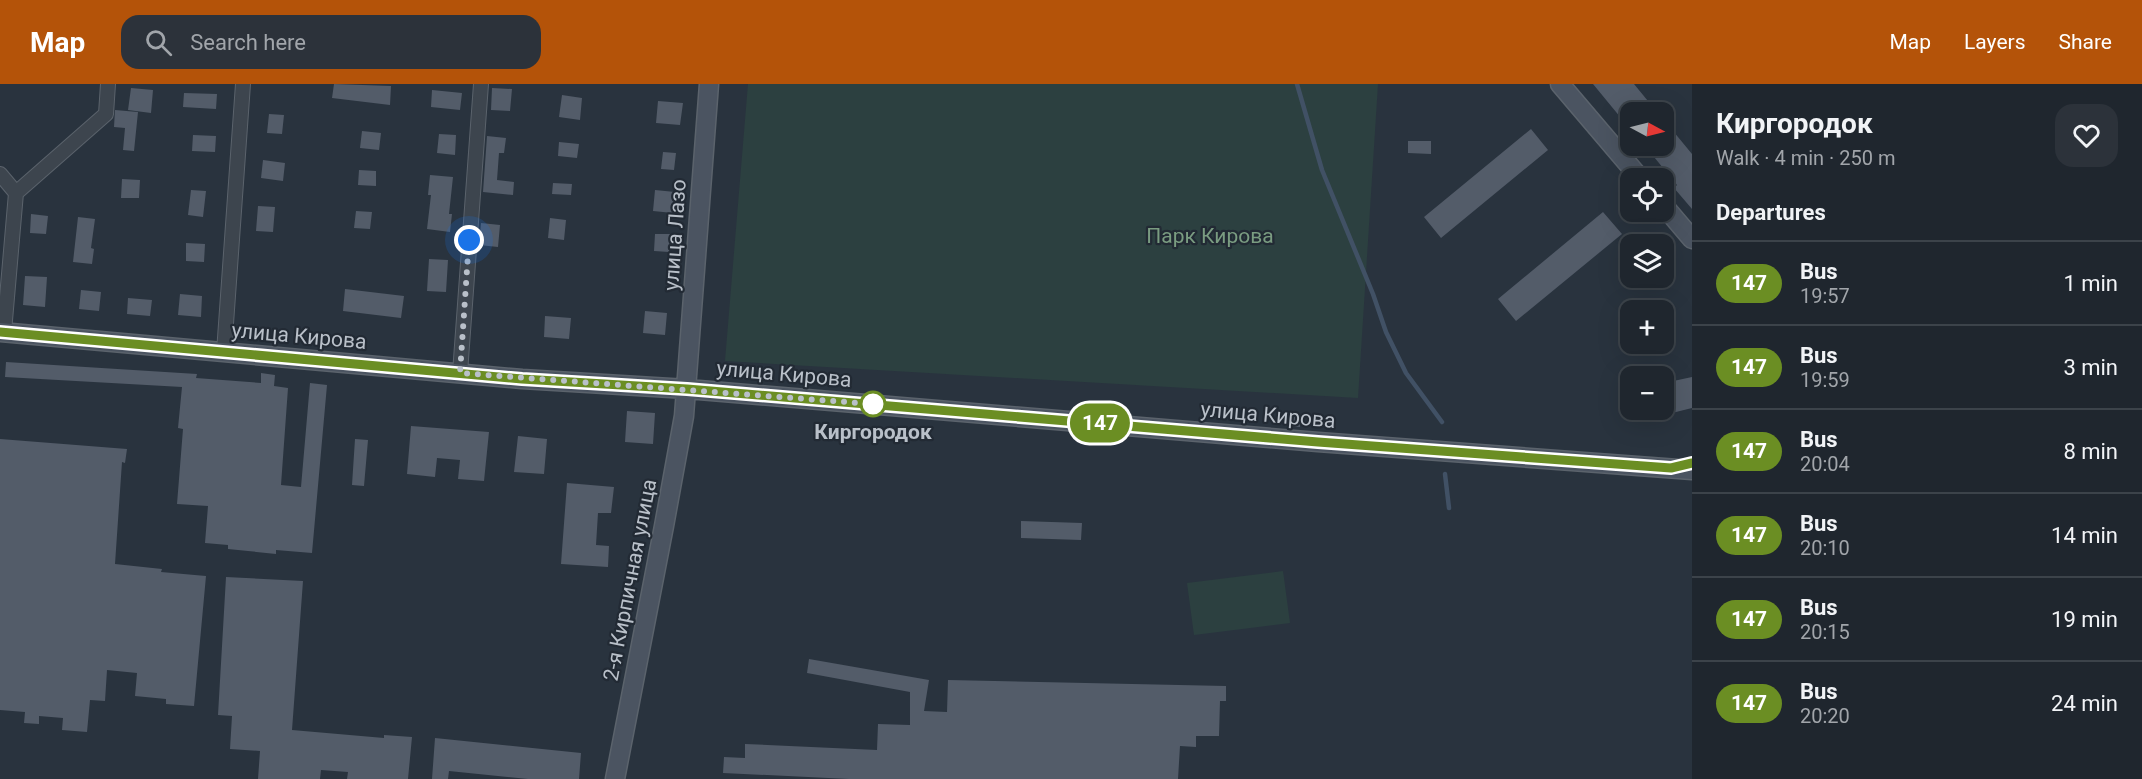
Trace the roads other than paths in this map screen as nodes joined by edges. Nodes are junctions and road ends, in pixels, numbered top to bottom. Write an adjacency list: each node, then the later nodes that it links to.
1 (108, 84): 8 (street)
2 (243, 84): 12 (street)
3 (481, 84): 13 (street)
4 (709, 84): 14 (main road, улица Лазо)
5 (1560, 84): 6 (main road)
6 (1631, 168)
7 (0, 174): 8 (street)
8 (16, 193): 11 (street)
9 (1674, 218): 10 (main road)
10 (1692, 239)
11 (2, 332): 12 (main road, улица Кирова)
12 (224, 352): 13 (main road, улица Кирова)
13 (460, 373): 14 (main road, улица Кирова)
14 (687, 389): 16 (main road, улица Кирова); 18 (main road, 2-я Кирпичная улица)
15 (1692, 463): 16 (main road, улица Кирова)
16 (1671, 468): 17 (main road, улица Кирова)
17 (1692, 470)
18 (615, 779)

